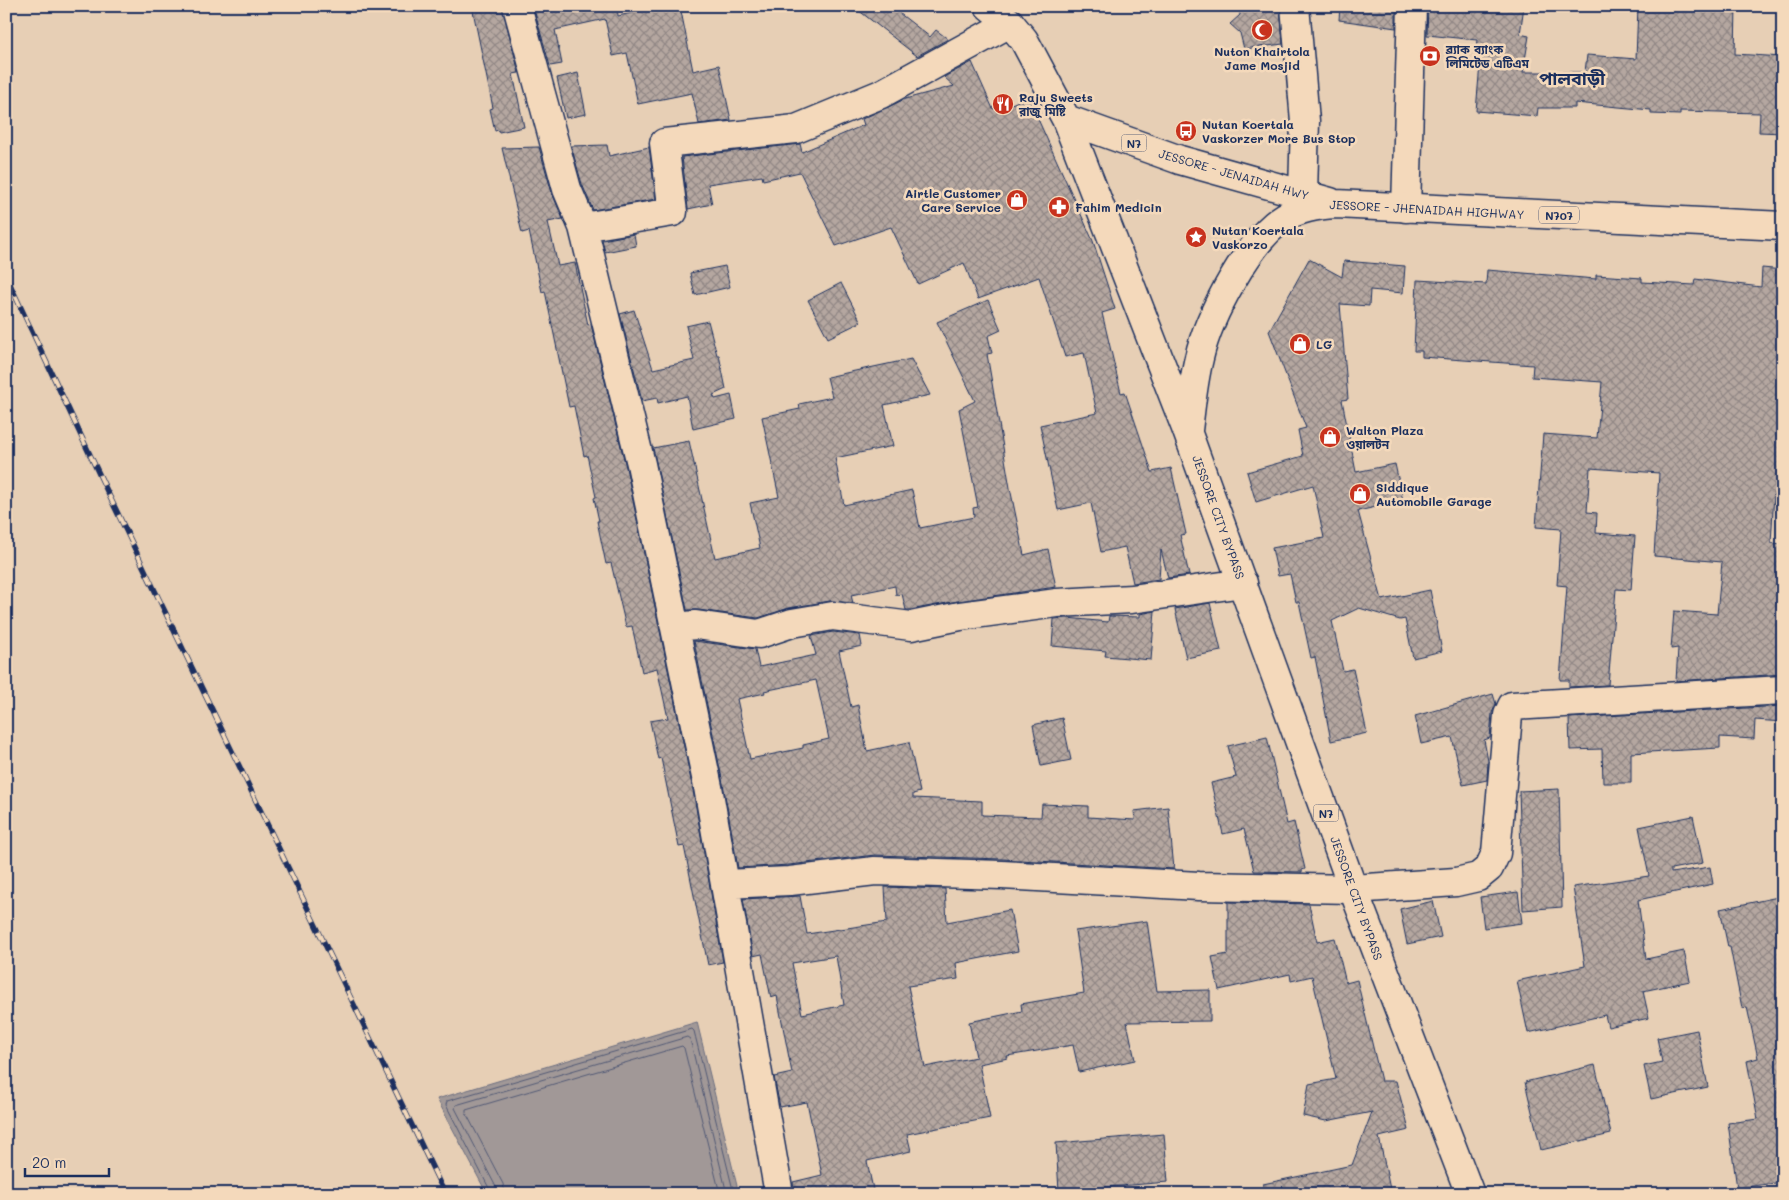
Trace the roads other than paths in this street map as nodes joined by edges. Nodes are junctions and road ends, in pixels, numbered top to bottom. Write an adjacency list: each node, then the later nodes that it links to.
1 (517, 6): 11 (main road)
2 (989, 6): 5 (main road, N7)
3 (1295, 6): 7 (main road)
4 (1412, 6): 9 (main road)
5 (1010, 23): 6 (main road, N7); 11 (main road)
6 (1066, 119): 7 (main road, JESSORE - JENAIDAH HWY / N7); 12 (main road, N7)
7 (1303, 194): 8 (main road, JESSORE - JENAIDAH HWY / N7)
8 (1336, 204): 9 (main road, JESSORE - JHENAIDAH HIGHWAY / N707); 12 (main road, JESSORE - JHENAIDAH HIGHWAY / N7)
9 (1406, 208): 10 (main road, JESSORE - JHENAIDAH HIGHWAY / N707)
10 (1783, 226)
11 (583, 227): 14 (main road)
12 (1187, 431): 13 (main road, JESSORE CITY BYPASS / N7)
13 (1243, 583): 14 (main road); 17 (main road, JESSORE CITY BYPASS / N7)
14 (675, 627): 16 (main road)
15 (1783, 690): 17 (main road)
16 (726, 884): 17 (main road); 18 (main road)
17 (1353, 889): 19 (main road, JESSORE CITY BYPASS / N7)
18 (779, 1194)
19 (1470, 1194)

